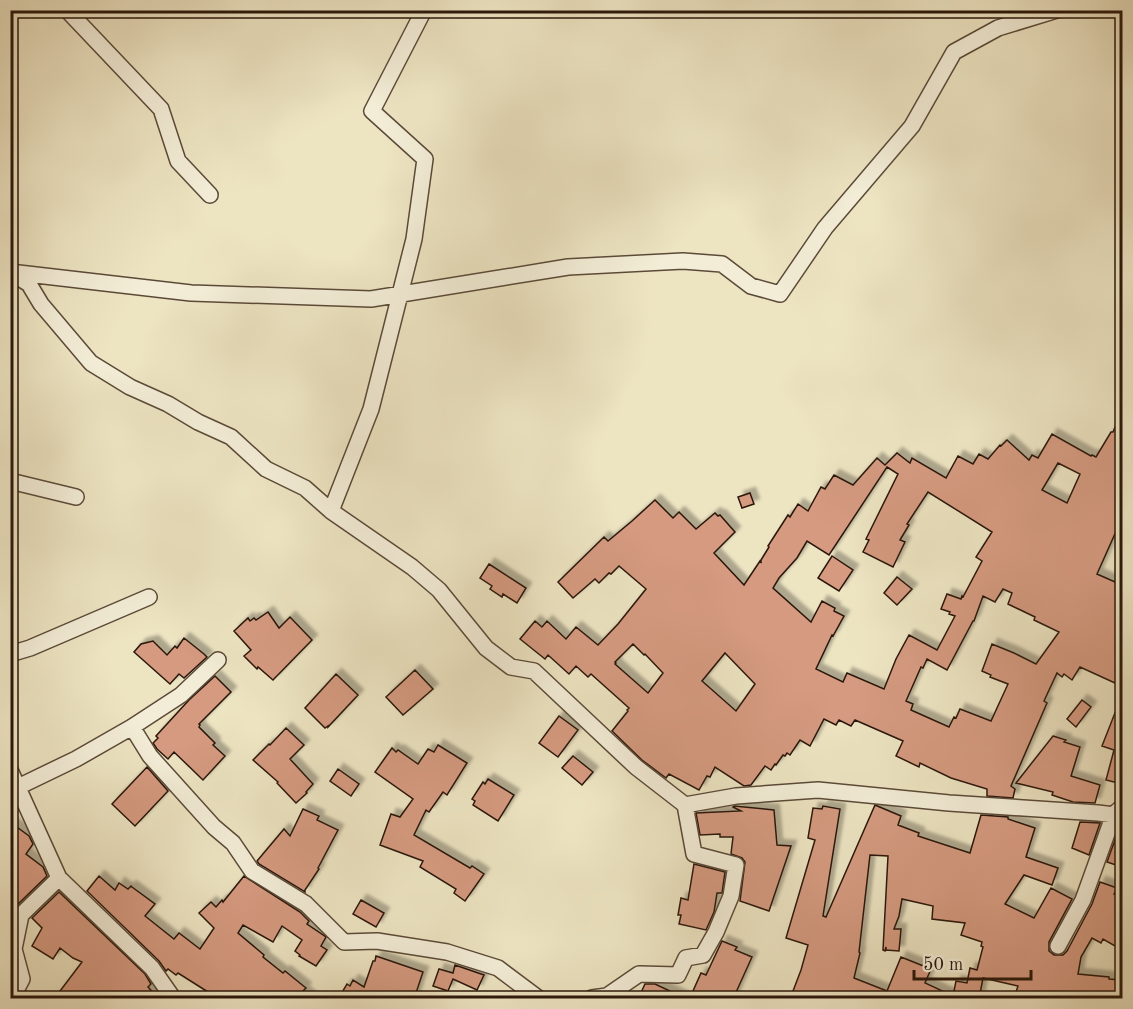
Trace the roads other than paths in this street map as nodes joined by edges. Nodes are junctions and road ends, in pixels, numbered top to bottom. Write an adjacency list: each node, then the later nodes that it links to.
1 (67, 10): 4 (street)
2 (424, 10): 6 (street)
3 (1058, 10): 6 (street)
4 (210, 195)
5 (10, 273): 6 (street); 9 (street)
6 (400, 295): 9 (street)
7 (10, 481): 8 (street)
8 (76, 497)
9 (331, 512): 16 (street)
10 (148, 597): 11 (street)
11 (10, 654)
12 (218, 660): 13 (street)
13 (132, 727): 15 (street); 22 (street)
14 (10, 770): 15 (street)
15 (14, 787): 18 (street)
16 (685, 805): 17 (street); 23 (street)
17 (1120, 812): 19 (street)
18 (59, 878): 20 (street); 21 (street)
19 (1058, 946)
20 (12, 999)
21 (173, 999)
22 (538, 999)
23 (592, 999)

